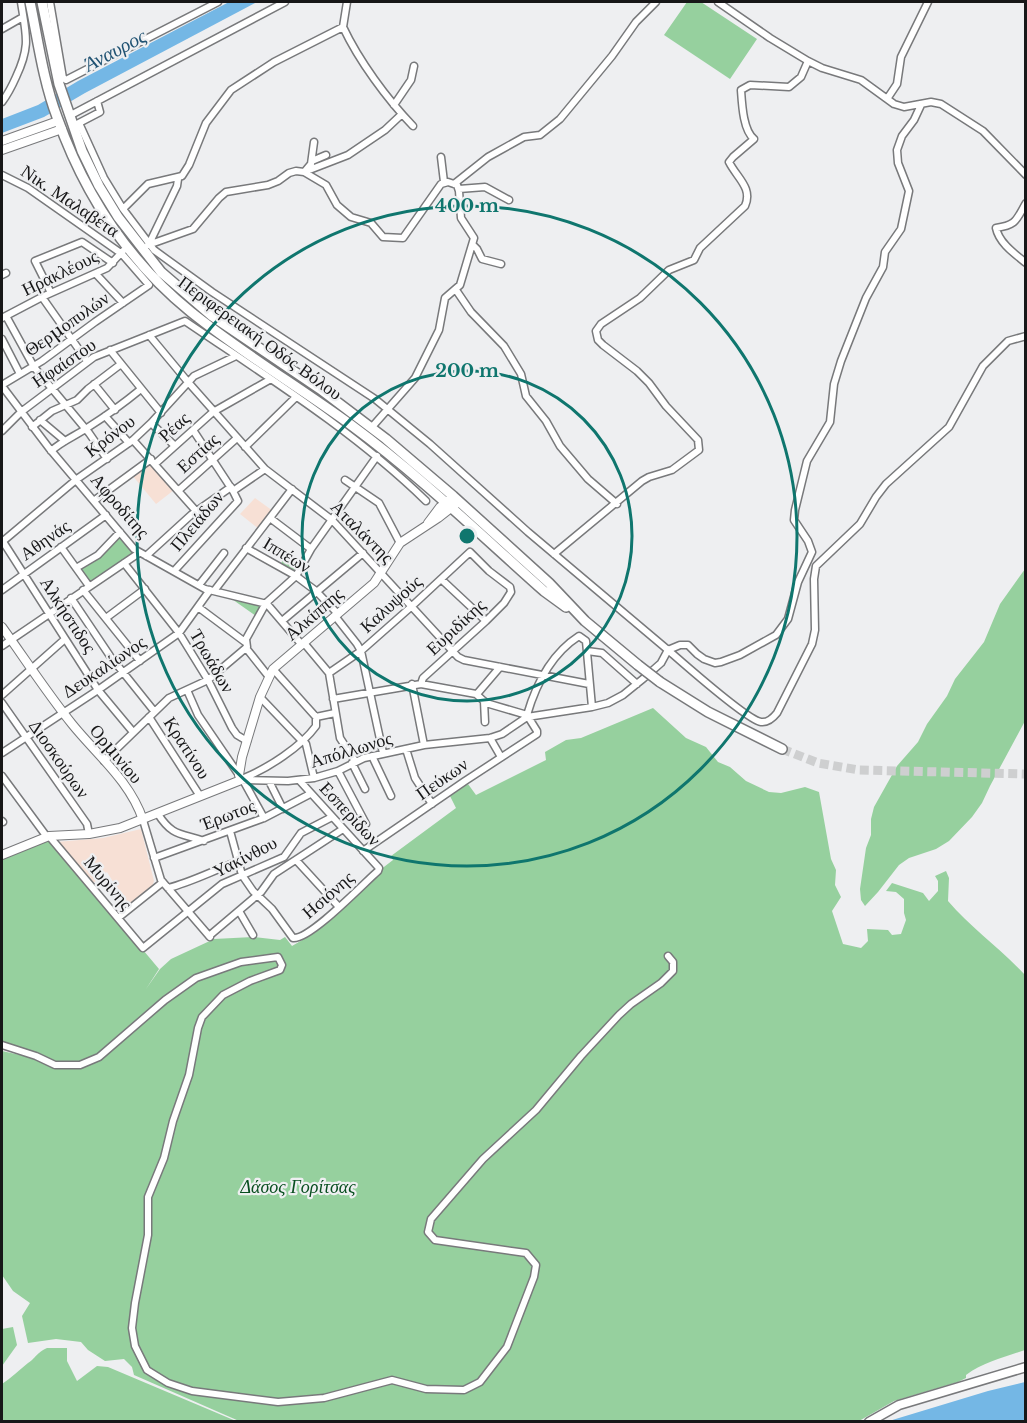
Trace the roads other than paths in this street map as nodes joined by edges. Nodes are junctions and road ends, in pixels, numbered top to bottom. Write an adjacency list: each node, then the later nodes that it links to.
1 (21, 2): 11 (street)
2 (30, 2): 23 (main road, Περιφερειακή Οδός Βόλου)
3 (42, 2): 21 (main road, Περιφερειακή Οδός Βόλου)
4 (50, 2): 5 (street)
5 (218, 2)
6 (285, 2): 17 (street)
7 (347, 2): 12 (street)
8 (656, 2): 37 (street)
9 (718, 2): 14 (street)
10 (928, 2): 16 (street)
11 (23, 17): 13 (street); 18 (street)
12 (343, 27): 19 (street); 35 (street)
13 (2, 29)
14 (808, 61): 16 (street); 105 (street)
15 (414, 66): 19 (street)
16 (887, 99): 20 (street)
17 (97, 101): 21 (street); 24 (street)
18 (2, 102)
19 (394, 105): 22 (street)
20 (921, 105): 34 (street); 153 (street)
21 (68, 114): 24 (main road, Περιφερειακή Οδός Βόλου)
22 (402, 114): 25 (street); 32 (street)
23 (59, 122): 26 (street); 28 (street); 43 (main road, Περιφερειακή Οδός Βόλου)
24 (76, 124): 40 (street); 42 (main road, Περιφερειακή Οδός Βόλου)
25 (413, 126)
26 (2, 141)
27 (314, 142): 31 (street)
28 (2, 150)
29 (326, 155): 31 (street)
30 (441, 157): 36 (street)
31 (312, 161): 32 (street)
32 (304, 172): 36 (street); 42 (street)
33 (2, 175): 43 (street, Νικ. Μαλαβέτα)
34 (1026, 175)
35 (178, 178): 40 (street); 42 (street)
36 (444, 182): 37 (street)
37 (457, 186): 38 (street); 41 (street)
38 (509, 200)
39 (1026, 203): 45 (street)
40 (123, 209): 42 (street)
41 (473, 245): 46 (street); 49 (street)
42 (146, 247): 72 (street); 81 (main road, Περιφερειακή Οδός Βόλου)
43 (124, 250): 44 (street, Ηρακλέους); 48 (street, Νικ. Μαλαβέτα); 106 (main road, Περιφερειακή Οδός Βόλου)
44 (113, 263): 47 (street, Ηρακλέους); 50 (street)
45 (1026, 263)
46 (501, 264)
47 (96, 274): 50 (street, Ηρακλέους); 52 (street)
48 (148, 285): 52 (street, Θερμοπυλών)
49 (456, 290): 72 (street); 105 (street)
50 (51, 293): 51 (street, Ηρακλέους)
51 (42, 297): 53 (street, Ηρακλέους); 57 (street)
52 (123, 303): 57 (street, Θερμοπυλών)
53 (4, 317): 62 (street)
54 (149, 336): 58 (street, Ηφαίστου); 59 (street, Ηφαίστου); 65 (street, Αταλάντης)
55 (1026, 336): 153 (street)
56 (2, 339): 63 (street)
57 (71, 339): 60 (street); 62 (street, Θερμοπυλών)
58 (110, 350): 60 (street, Ηφαίστου); 61 (street)
59 (236, 356): 64 (street); 65 (street, Κρόνου)
60 (87, 361): 69 (street, Ηφαίστου)
61 (122, 364): 66 (street); 68 (street)
62 (34, 367): 63 (street, Θερμοπυλών); 69 (street)
63 (20, 374): 67 (street, Θερμοπυλών)
64 (271, 379): 70 (street); 76 (street, Ρέας)
65 (188, 382): 75 (street, Κρόνου); 76 (street, Αταλάντης)
66 (94, 384): 71 (street); 73 (street)
67 (2, 385): 74 (street, Αφροδίτης)
68 (141, 389): 73 (street); 75 (street)
69 (51, 390): 71 (street); 74 (street, Ηφαίστου)
70 (296, 397): 89 (street); 91 (street)
71 (65, 405): 78 (street); 82 (street)
72 (386, 408): 81 (street); 119 (street)
73 (115, 410): 77 (street)
74 (21, 412): 80 (street, Αφροδίτης); 84 (street, Ηφαίστου)
75 (160, 412): 79 (street, Κρόνου)
76 (213, 412): 83 (street, Ρέας); 85 (street, Αταλάντης)
77 (105, 416): 82 (street); 87 (street)
78 (40, 420): 80 (street); 86 (street)
79 (151, 423): 87 (street, Κρόνου); 88 (street)
80 (32, 427): 90 (street, Αφροδίτης)
81 (372, 427): 102 (main road, Περιφερειακή Οδός Βόλου)
82 (86, 429): 86 (street); 92 (street)
83 (193, 430): 88 (street, Ρέας); 93 (street, Πλειάδων)
84 (2, 431)
85 (237, 438): 89 (street, Αταλάντης); 93 (street, Εστίας)
86 (65, 441): 90 (street)
87 (131, 442): 92 (street, Κρόνου); 94 (street)
88 (175, 446): 94 (street, Ρέας)
89 (245, 447): 95 (street, Αταλάντης)
90 (51, 451): 96 (street, Αφροδίτης)
91 (377, 456): 98 (street); 104 (street)
92 (107, 459): 96 (street, Κρόνου)
93 (212, 460): 99 (street, Πλειάδων); 101 (street, Εστίας)
94 (153, 461): 101 (street); 103 (street, Ρέας)
95 (265, 469): 99 (street); 100 (street, Αταλάντης)
96 (77, 479): 103 (street, Αφροδίτης); 112 (street, Κρόνου)
97 (345, 480): 98 (street)
98 (355, 485): 110 (street); 113 (street)
99 (232, 489): 107 (street); 124 (street, Πλειάδων)
100 (292, 489): 109 (street, Δευκαλίωνος); 110 (street, Αταλάντης)
101 (179, 490): 107 (street)
102 (456, 498): 106 (street, Αλκίππης); 145 (main road, Περιφερειακή Οδός Βόλου)
103 (95, 500): 108 (street, Αφροδίτης)
104 (426, 501)
105 (617, 504): 119 (street)
106 (448, 506): 113 (street, Αλκίππης); 145 (main road, Περιφερειακή Οδός Βόλου)
107 (196, 511): 120 (street)
108 (106, 515): 111 (street, Αφροδίτης); 114 (street, Αθηνάς)
109 (270, 518): 115 (street, Δευκαλίωνος); 116 (street)
110 (332, 519): 116 (street); 118 (street, Αταλάντης)
111 (120, 532): 117 (street, Αφροδίτης); 122 (street)
112 (2, 541): 126 (street, Αλκήστιδος)
113 (400, 543): 125 (street, Αλκίππης)
114 (61, 547): 122 (street); 126 (street, Αθηνάς)
115 (246, 548): 123 (street, Δευκαλίωνος); 127 (street, Ιππέων)
116 (311, 549): 127 (street)
117 (139, 553): 120 (street, Αφροδίτης); 121 (street)
118 (363, 553): 125 (street, Αταλάντης); 135 (street)
119 (554, 554): 153 (street)
120 (146, 556): 124 (street, Αφροδίτης)
121 (124, 563): 130 (street); 131 (street, Τρωάδων)
122 (76, 568): 130 (street)
123 (231, 568): 129 (street); 133 (street, Δευκαλίωνος)
124 (175, 570): 129 (street, Αφροδίτης)
125 (382, 573): 138 (street, Αταλάντης); 141 (street, Αλκίππης)
126 (24, 574): 132 (street, Αθηνάς); 140 (street, Αλκήστιδος)
127 (296, 576): 135 (street, Ιππέων); 137 (street)
128 (441, 579): 134 (street, Καλυψούς); 138 (street, Καλυψούς); 144 (street)
129 (199, 585): 133 (street, Αφροδίτης)
130 (86, 588): 136 (street); 142 (street)
131 (145, 589): 142 (street); 147 (street, Τρωάδων)
132 (2, 590)
133 (212, 590): 137 (street, Αφροδίτης); 139 (street, Δευκαλίωνος)
134 (511, 590): 144 (street, Ευριδίκης)
135 (316, 591): 141 (street, Ιππέων); 143 (street)
136 (70, 598): 140 (street); 160 (street, Κρατίνου)
137 (266, 603): 143 (street); 152 (street)
138 (412, 606): 154 (street, Καλυψούς); 155 (street, Αταλάντης)
139 (198, 607): 147 (street, Δευκαλίωνος); 152 (street)
140 (48, 613): 148 (street); 149 (street, Αλκήστιδος)
141 (336, 615): 150 (street, Αλκίππης); 154 (street, Ιππέων)
142 (106, 618): 157 (street)
143 (282, 621): 150 (street)
144 (486, 621): 155 (street, Ευριδίκης)
145 (585, 621): 193 (main road, Περιφερειακή Οδός Βόλου, bridge)
146 (2, 627): 148 (street, Ορμινίου)
147 (179, 633): 157 (street, Δευκαλίωνος); 164 (street, Τρωάδων)
148 (11, 639): 151 (street); 159 (street, Ορμινίου)
149 (65, 639): 159 (street); 169 (street, Αλκήστιδος)
150 (303, 644): 161 (street, Αλκίππης); 162 (street)
151 (2, 645)
152 (245, 645): 161 (street); 164 (street)
153 (668, 650): 168 (street, Απόλλωνος)
154 (361, 651): 162 (street, Καλυψούς); 171 (street)
155 (452, 651): 158 (street, Αταλάντης); 166 (street, Ευριδίκης)
156 (587, 651): 163 (street); 167 (street); 168 (street)
157 (140, 661): 160 (street, Δευκαλίωνος)
158 (500, 667): 163 (street, Αταλάντης); 172 (street)
159 (32, 668): 173 (street); 180 (street, Ορμινίου)
160 (124, 673): 169 (street, Δευκαλίωνος); 179 (street, Κρατίνου)
161 (271, 673): 174 (street, Αλκίππης); 184 (street)
162 (329, 673): 175 (street)
163 (542, 676): 167 (street, Αταλάντης); 182 (street)
164 (207, 681): 170 (street); 190 (street, Τρωάδων)
165 (412, 684): 166 (street); 171 (street); 191 (street)
166 (421, 684): 172 (street)
167 (589, 684): 178 (street)
168 (637, 684): 178 (street, Απόλλωνος)
169 (98, 690): 180 (street, Δευκαλίωνος); 186 (street, Αλκήστιδος)
170 (187, 690): 179 (street); 202 (street)
171 (370, 692): 175 (street); 195 (street)
172 (477, 694): 176 (street)
173 (2, 696)
174 (260, 697): 189 (street, Εσπερίδων); 190 (street, Αλκίππης)
175 (333, 699): 181 (street)
176 (484, 701): 182 (street); 185 (street)
177 (2, 703): 187 (street, Διοσκούρων)
178 (592, 708): 182 (street, Απόλλωνος)
179 (154, 711): 183 (street)
180 (64, 713): 187 (street, Δευκαλίωνος); 198 (street, Ορμινίου)
181 (335, 713): 184 (street); 199 (street)
182 (528, 716): 188 (street, Απόλλωνος); 197 (street, Πεύκων)
183 (148, 717): 186 (street); 208 (street, Κρατίνου)
184 (316, 717): 189 (street)
185 (485, 722)
186 (133, 732): 198 (street)
187 (26, 737): 194 (street, Δευκαλίωνος); 219 (street, Διοσκούρων)
188 (490, 738): 191 (street, Απόλλωνος); 197 (street)
189 (303, 740): 202 (street); 203 (street, Εσπερίδων)
190 (247, 741): 202 (street)
191 (424, 745): 192 (street, Απόλλωνος)
192 (406, 748): 195 (street, Απόλλωνος); 210 (street)
193 (782, 749)
194 (2, 753)
195 (383, 753): 196 (street, Απόλλωνος)
196 (372, 756): 199 (street, Απόλλωνος); 209 (street)
197 (501, 757): 210 (street, Πεύκων)
198 (104, 761): 215 (street, Ορμινίου)
199 (353, 762): 200 (street, Απόλλωνος); 206 (street)
200 (338, 771): 203 (street, Απόλλωνος); 216 (street)
201 (2, 776): 220 (street, Μυρίνης)
202 (241, 778): 205 (street, Απόλλωνος); 208 (street, Απόλλωνος); 214 (street)
203 (314, 778): 204 (street, Απόλλωνος)
204 (299, 780): 205 (street, Απόλλωνος); 207 (street, Εσπερίδων)
205 (269, 781): 211 (street)
206 (365, 789)
207 (310, 794): 211 (street, Έρωτος); 213 (street, Εσπερίδων)
208 (200, 796): 212 (street, Απόλλωνος)
209 (391, 796)
210 (432, 804): 222 (street, Πεύκων)
211 (284, 809): 214 (street, Έρωτος)
212 (158, 814): 215 (street, Απόλλωνος); 221 (street)
213 (332, 817): 217 (street, Εσπερίδων); 228 (street, Υακίνθου)
214 (264, 818): 218 (street, Έρωτος)
215 (143, 820): 219 (street, Απόλλωνος); 224 (street, Ορμινίου)
216 (366, 824)
217 (343, 829): 222 (street, Εσπερίδων); 225 (street)
218 (230, 831): 221 (street, Έρωτος); 226 (street)
219 (89, 834): 220 (street, Απόλλωνος)
220 (48, 837): 223 (street, Απόλλωνος); 235 (street, Μυρίνης)
221 (204, 841): 224 (street, Έρωτος)
222 (363, 851): 227 (street, Εσπερίδων)
223 (2, 855)
224 (154, 858): 229 (street, Ορμινίου)
225 (296, 860): 231 (street); 232 (street)
226 (237, 862): 228 (street); 230 (street)
227 (379, 869): 232 (street, Ησιόνης)
228 (242, 875): 231 (street); 234 (street, Υακίνθου)
229 (163, 882): 230 (street, Ορμινίου); 235 (street)
230 (168, 888): 234 (street, Ορμινίου)
231 (257, 895): 232 (street, Ησιόνης); 233 (street)
232 (339, 907)
233 (239, 911): 234 (street, Ορμινίου); 236 (street)
234 (187, 912): 237 (street, Υακίνθου)
235 (118, 918): 237 (street, Μυρίνης)
236 (253, 935)
237 (143, 948)
238 (668, 956): 239 (street)
239 (2, 1045)
240 (1026, 1367): 241 (main road)
241 (869, 1422)

